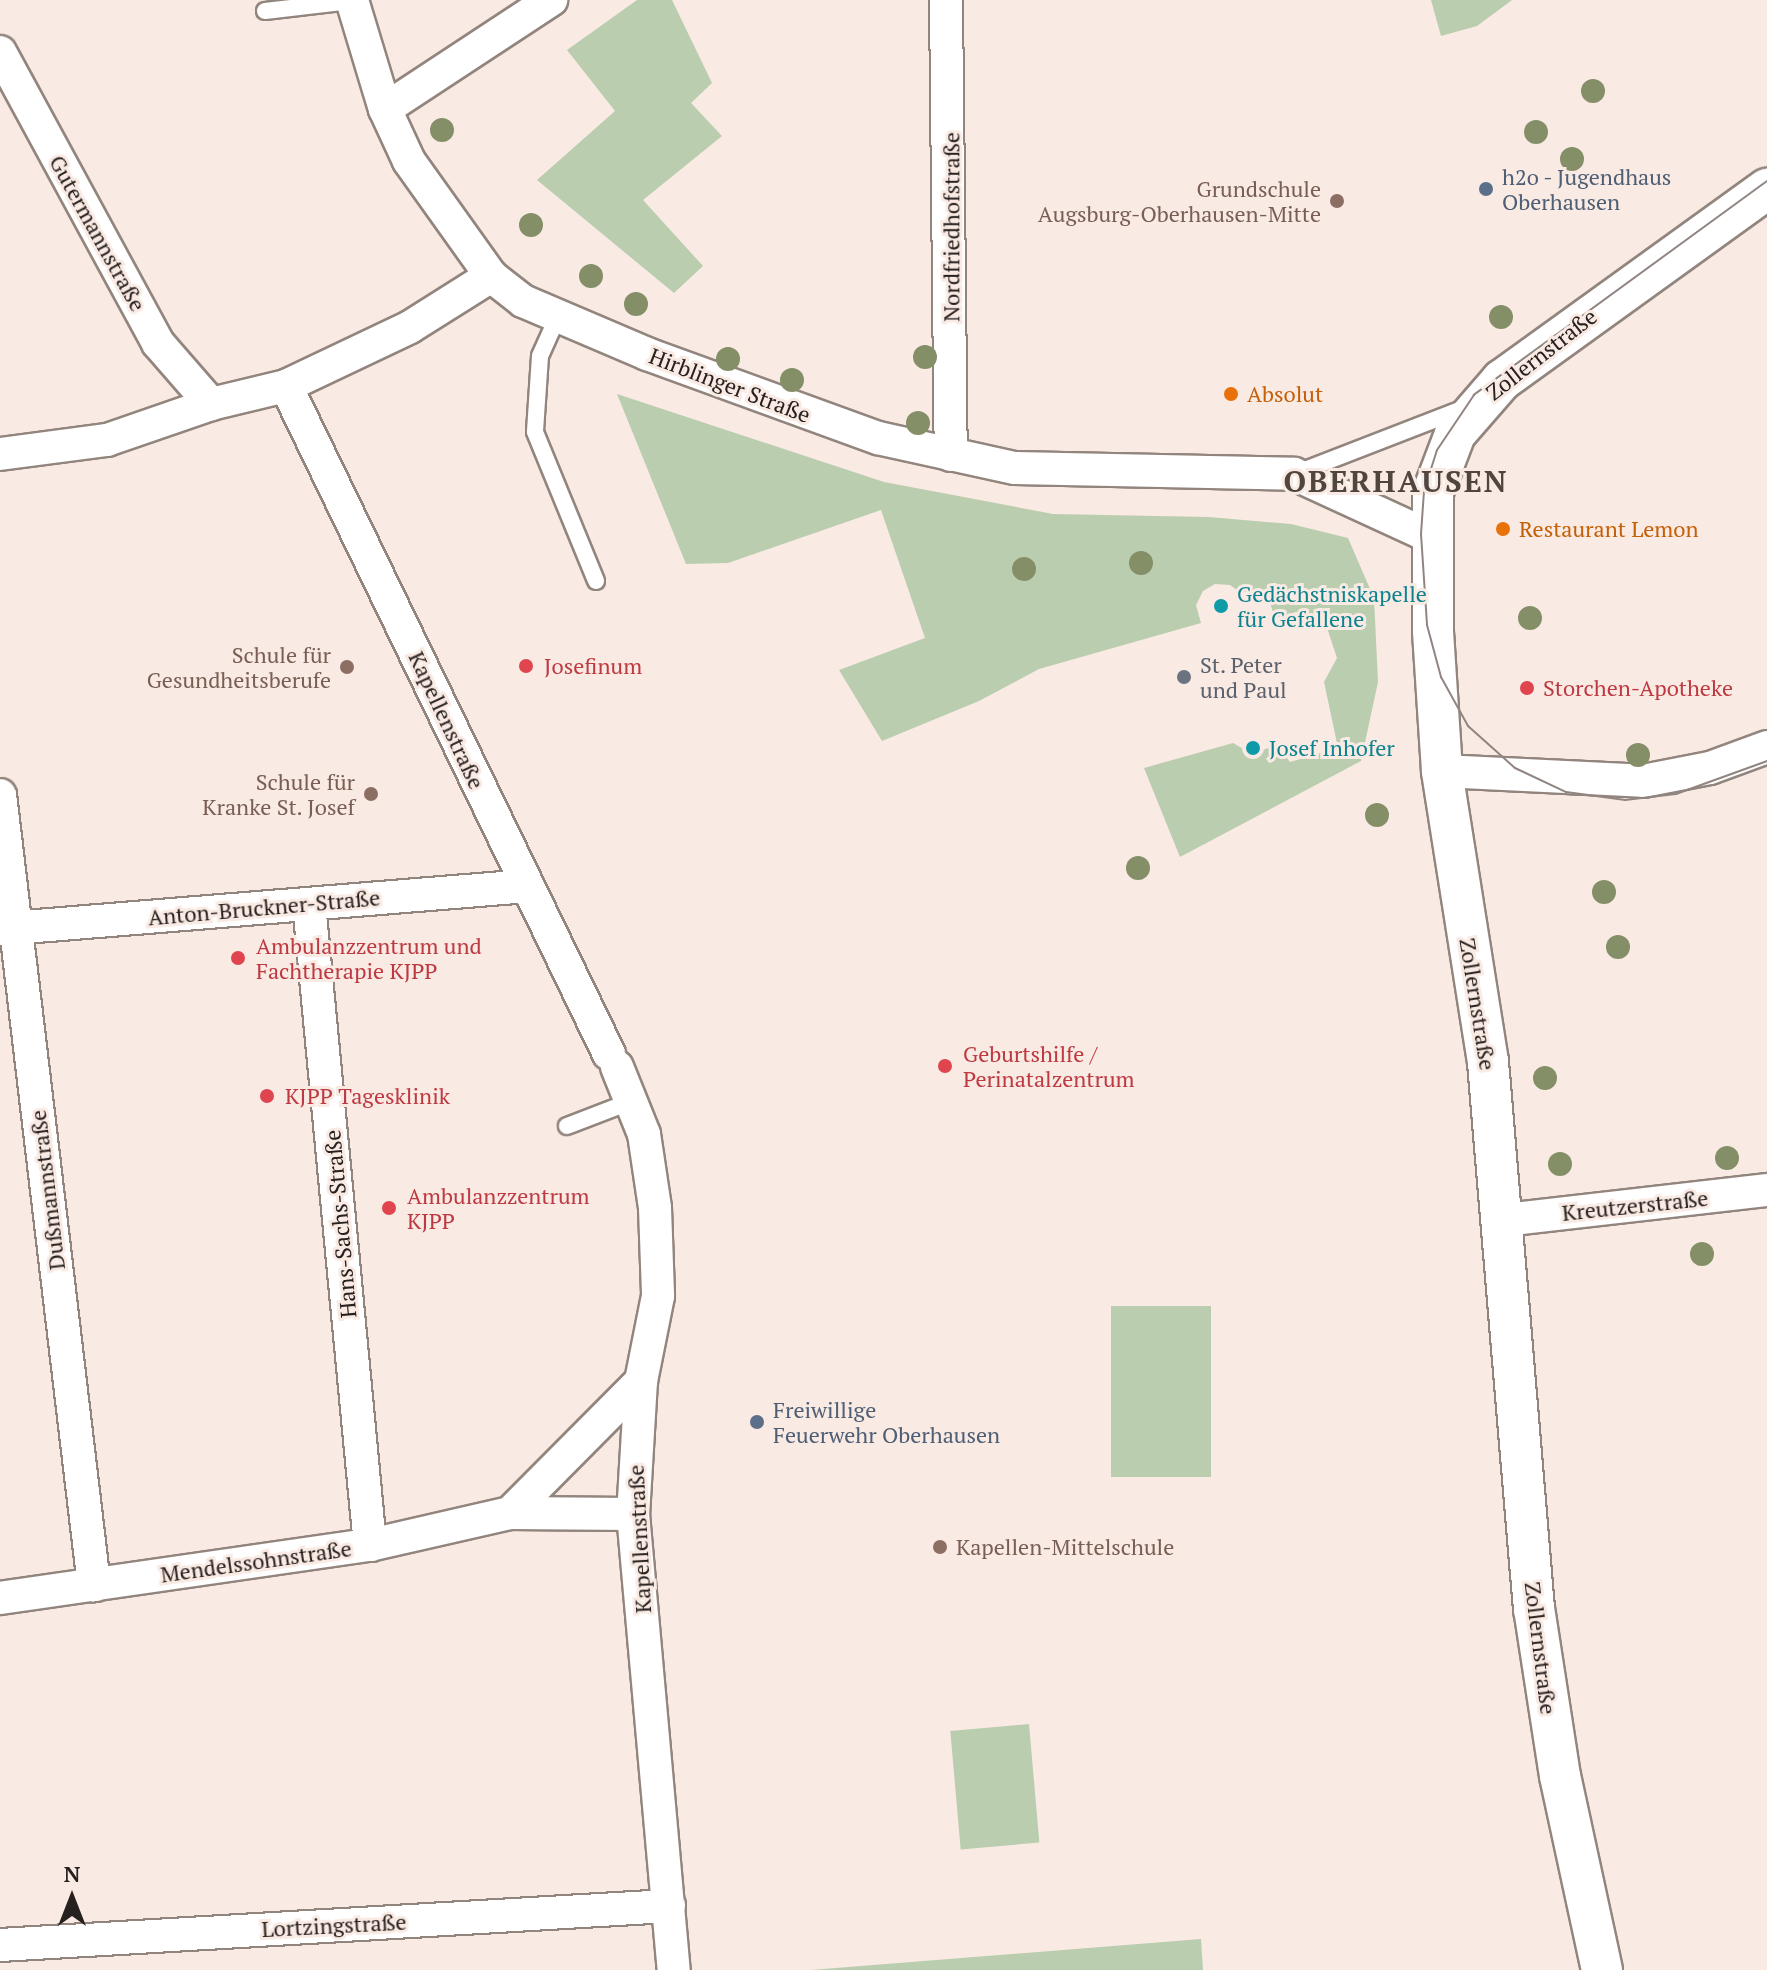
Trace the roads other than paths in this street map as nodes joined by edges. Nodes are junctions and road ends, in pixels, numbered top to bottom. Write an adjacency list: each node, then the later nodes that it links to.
1 (352, 0): 4 (lane); 6 (street, Hirblinger Straße)
2 (551, 0): 6 (street)
3 (946, 0): 14 (street, Nordfriedhofstraße)
4 (265, 11)
5 (0, 52): 12 (street, Gutermannstraße)
6 (385, 109): 8 (street, Hirblinger Straße)
7 (1767, 189): 11 (street, Zollernstraße)
8 (491, 276): 9 (street, Hirblinger Straße); 10 (street)
9 (558, 316): 14 (street, Hirblinger Straße); 17 (lane)
10 (286, 386): 12 (street); 21 (street, Kapellenstraße)
11 (1479, 403): 15 (lane, Hirblinger Straße); 16 (street, Zollernstraße)
12 (211, 404): 13 (street)
13 (0, 454)
14 (951, 455): 15 (street, Hirblinger Straße)
15 (1294, 474): 16 (street, Hirblinger Straße)
16 (1431, 537): 19 (street, Zollernstraße)
17 (596, 581)
18 (1767, 747): 19 (street)
19 (1442, 771): 27 (street, Zollernstraße)
20 (0, 795): 23 (street, Dußmannstraße)
21 (527, 886): 22 (street, Anton-Bruckner-Straße); 24 (street, Kapellenstraße)
22 (309, 904): 23 (street, Anton-Bruckner-Straße); 31 (street, Hans-Sachs-Straße)
23 (8, 929): 32 (street, Dußmannstraße)
24 (632, 1101): 25 (lane); 28 (street, Kapellenstraße)
25 (567, 1126)
26 (1767, 1190): 27 (street, Kreutzerstraße)
27 (1504, 1220): 37 (street, Zollernstraße)
28 (641, 1381): 29 (street); 30 (street, Kapellenstraße)
29 (510, 1513): 30 (street, Mendelssohnstraße); 31 (street, Mendelssohnstraße)
30 (633, 1514): 34 (street, Kapellenstraße)
31 (370, 1545): 32 (street, Mendelssohnstraße)
32 (94, 1585): 33 (street, Mendelssohnstraße)
33 (0, 1598)
34 (669, 1906): 35 (street, Lortzingstraße); 36 (street, Kapellenstraße)
35 (0, 1945)
36 (674, 1970)
37 (1602, 1970)

